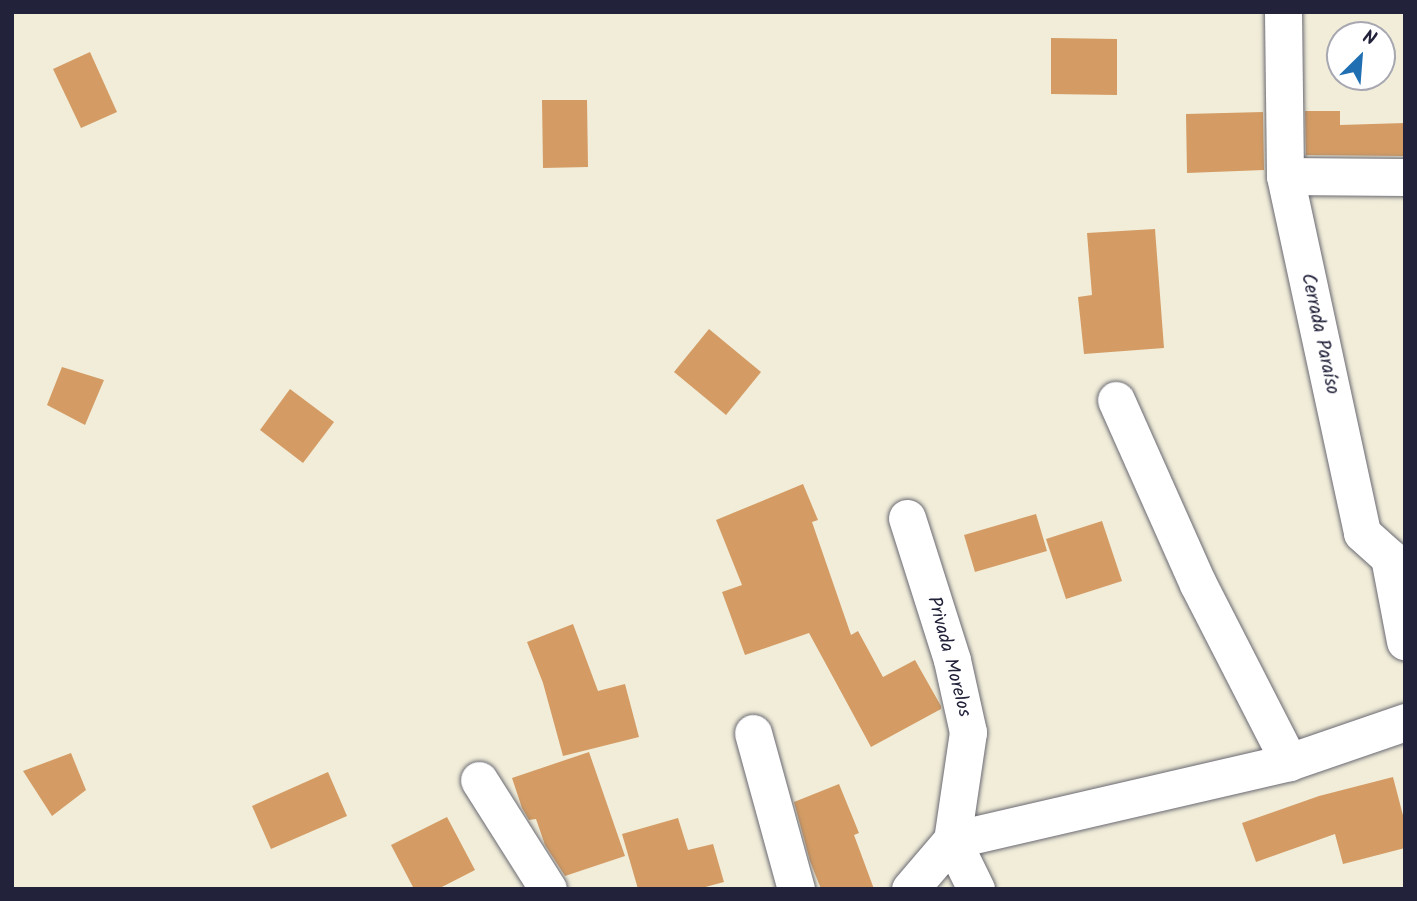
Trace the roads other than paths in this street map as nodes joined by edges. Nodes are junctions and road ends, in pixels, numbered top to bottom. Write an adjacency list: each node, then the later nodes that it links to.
1 (1283, 12): 2 (street, Cerrada Paraíso)
2 (1284, 176): 3 (street); 6 (street, Cerrada Paraíso)
3 (1405, 177)
4 (1116, 400): 9 (street)
5 (907, 518): 11 (street, Privada Morelos)
6 (1405, 640)
7 (1405, 722): 9 (street)
8 (753, 733): 13 (street)
9 (1289, 762): 11 (street)
10 (479, 780): 12 (street)
11 (952, 841): 14 (street); 15 (street)
12 (548, 889)
13 (796, 889)
14 (909, 889)
15 (976, 889)

